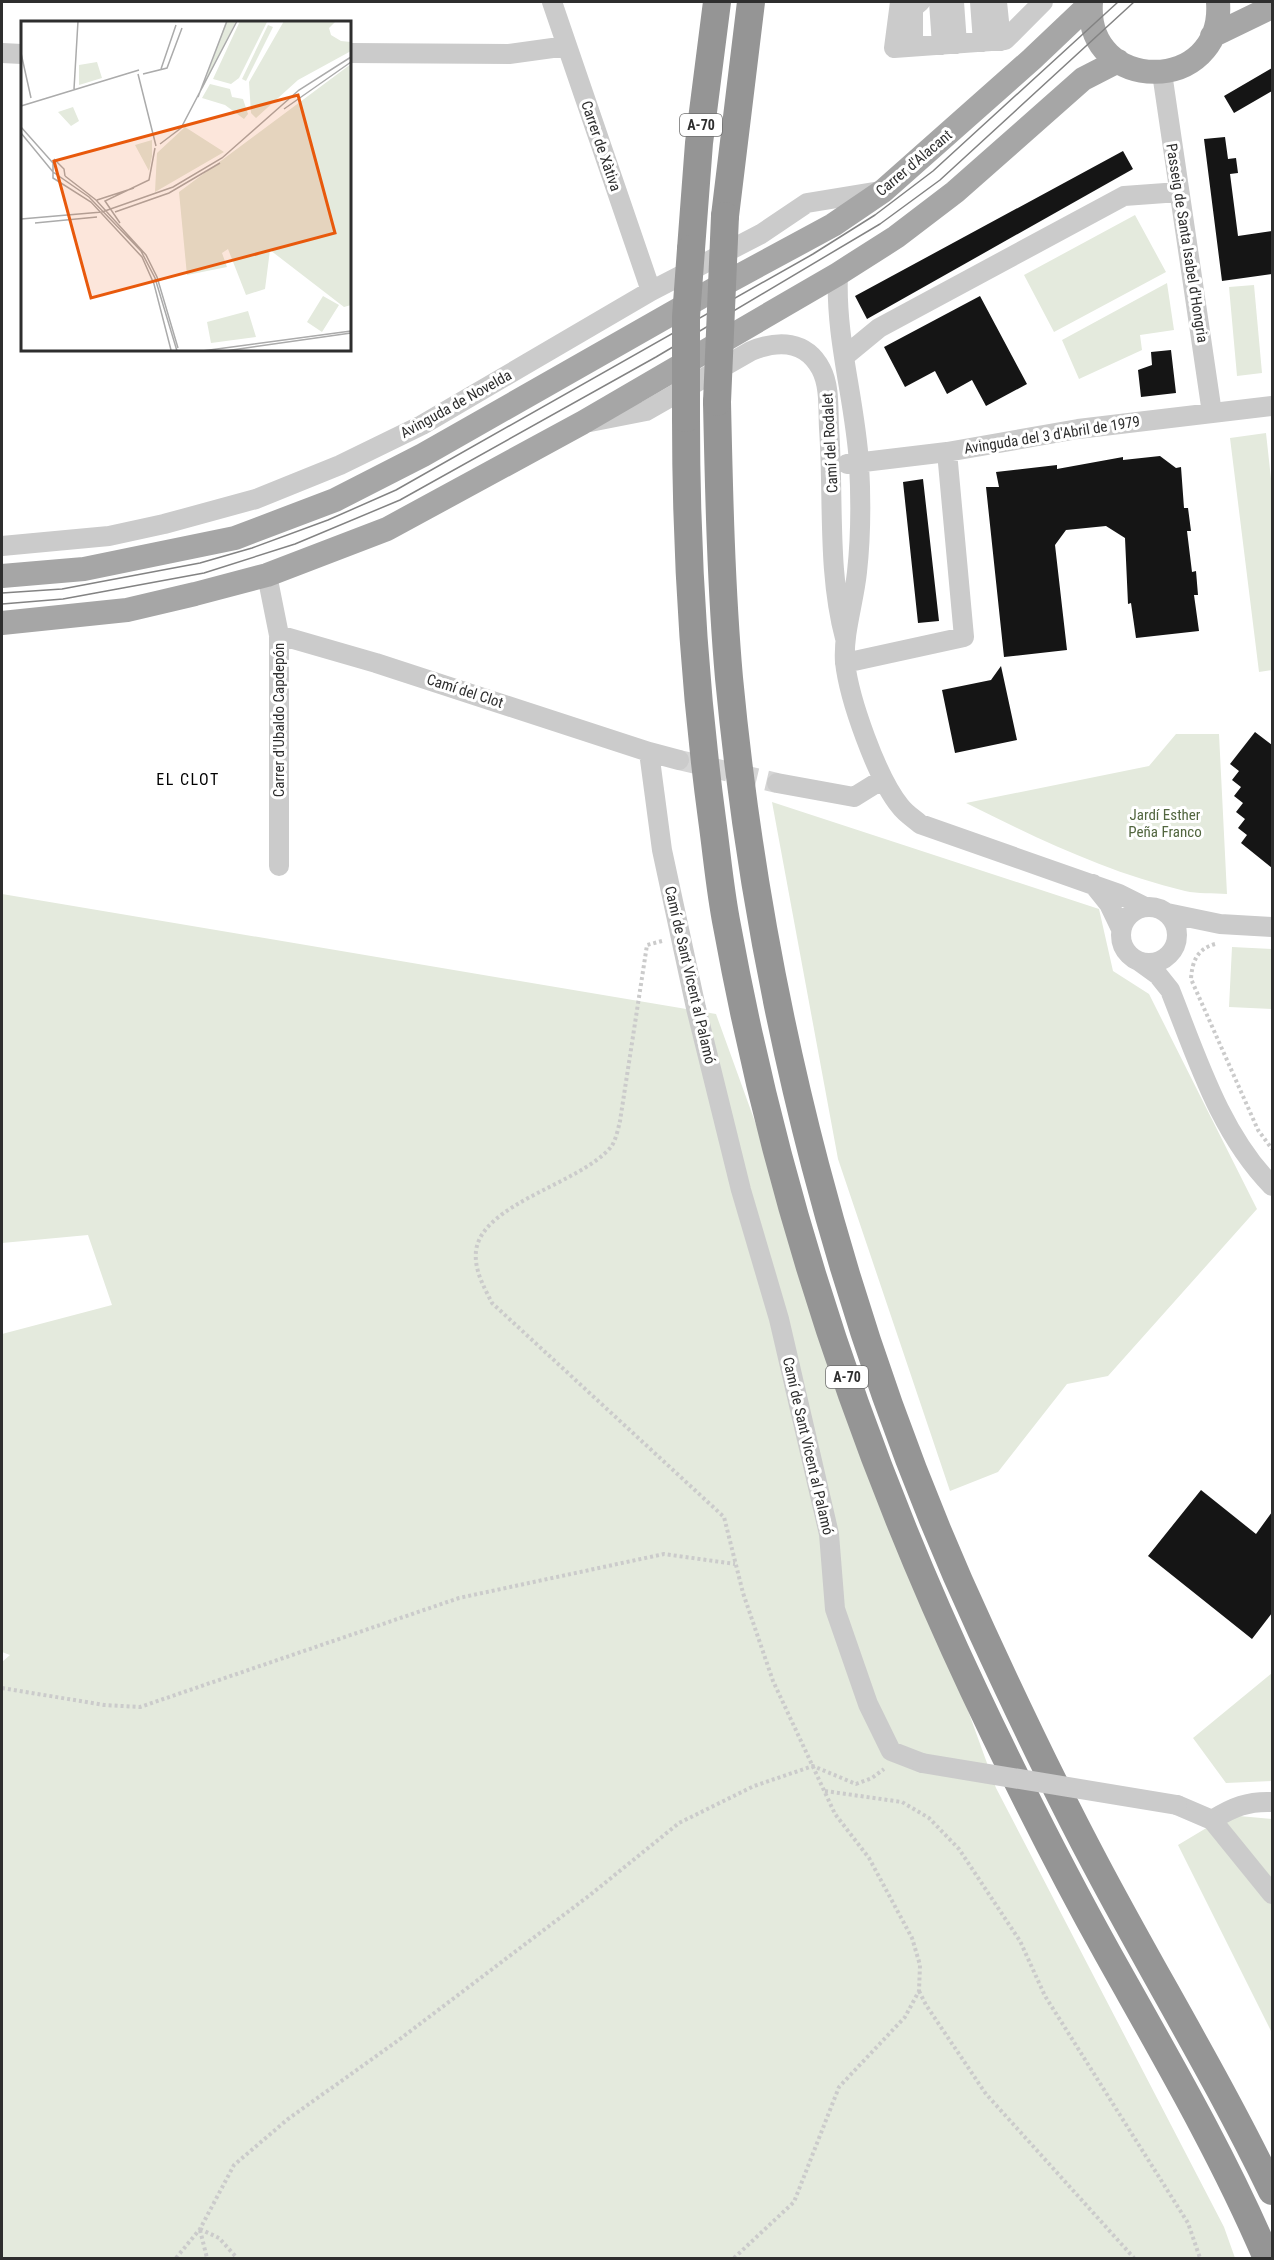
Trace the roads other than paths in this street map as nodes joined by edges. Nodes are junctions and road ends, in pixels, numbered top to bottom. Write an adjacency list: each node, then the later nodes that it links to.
1 (552, 2): 18 (street, Carrer de Xàtiva)
2 (717, 2): 62 (highway, A-70, bridge)
3 (751, 2): 61 (highway, A-70, bridge)
4 (900, 2): 17 (street)
5 (920, 2): 17 (street)
6 (926, 2): 17 (street)
7 (939, 2): 17 (street)
8 (954, 2): 17 (street)
9 (967, 2): 17 (street)
10 (980, 2): 17 (street)
11 (997, 2): 17 (street)
12 (1091, 2): 22 (main road); 24 (main road, Carrer d'Alacant)
13 (1218, 2): 16 (main road)
14 (1039, 4): 17 (street)
15 (1272, 8): 16 (main road)
16 (1212, 36): 23 (main road)
17 (956, 44)
18 (567, 46): 20 (street); 28 (street, Carrer de Xàtiva)
19 (2, 53): 21 (street)
20 (351, 53)
21 (21, 54)
22 (1118, 62): 23 (main road); 26 (main road)
23 (1162, 73): 25 (street, Passeig de Santa Isabel d'Hongria)
24 (883, 191): 27 (main road, Carrer d'Alacant); 28 (street, Avinguda de Novelda)
25 (1179, 192): 29 (street); 31 (street, Passeig de Santa Isabel d'Hongria)
26 (838, 274): 29 (street, Camí del Rodalet); 32 (main road)
27 (713, 290): 38 (main road, Avinguda de Novelda)
28 (651, 291): 36 (street, Avinguda de Novelda)
29 (845, 356): 34 (street, Camí del Rodalet)
30 (1272, 406): 31 (street, Avinguda del 3 d'Abril de 1979)
31 (1212, 412): 33 (street, Avinguda del 3 d'Abril de 1979)
32 (582, 423): 35 (street, Camí del Rodalet); 37 (main road)
33 (947, 452): 34 (street, Avinguda del 3 d'Abril de 1979); 42 (street)
34 (859, 462): 35 (street, Avinguda del 3 d'Abril de 1979); 41 (street, Camí del Rodalet)
35 (832, 465): 41 (street, Camí del Rodalet)
36 (2, 546)
37 (267, 574): 39 (main road); 40 (street, Carrer d'Ubaldo Capdepón)
38 (2, 576)
39 (2, 623)
40 (279, 635): 43 (street, Camí del Clot); 47 (street, Carrer d'Ubaldo Capdepón)
41 (845, 641): 42 (street, Camí del Rodalet)
42 (845, 663): 45 (street, Camí del Rodalet)
43 (649, 752): 44 (street); 59 (street, Camí de Sant Vicent al Palamó, bridge)
44 (679, 760)
45 (883, 780): 46 (street); 48 (street, Camí del Rodalet)
46 (777, 783)
47 (279, 866)
48 (1092, 884): 49 (street, Camí del Rodalet); 53 (street)
49 (1145, 907): 50 (street); 53 (street)
50 (1167, 913): 51 (street); 54 (street)
51 (1221, 924): 52 (street); 54 (street)
52 (1272, 927)
53 (1121, 929): 55 (street)
54 (1172, 949): 55 (street); 56 (street)
55 (1140, 962): 56 (street)
56 (1170, 990): 57 (street)
57 (1272, 1186)
58 (1272, 1802): 59 (street)
59 (1212, 1820): 60 (street, Camí de Sant Vicent al Palamó)
60 (1272, 1894)
61 (1272, 2191)
62 (1267, 2259)

